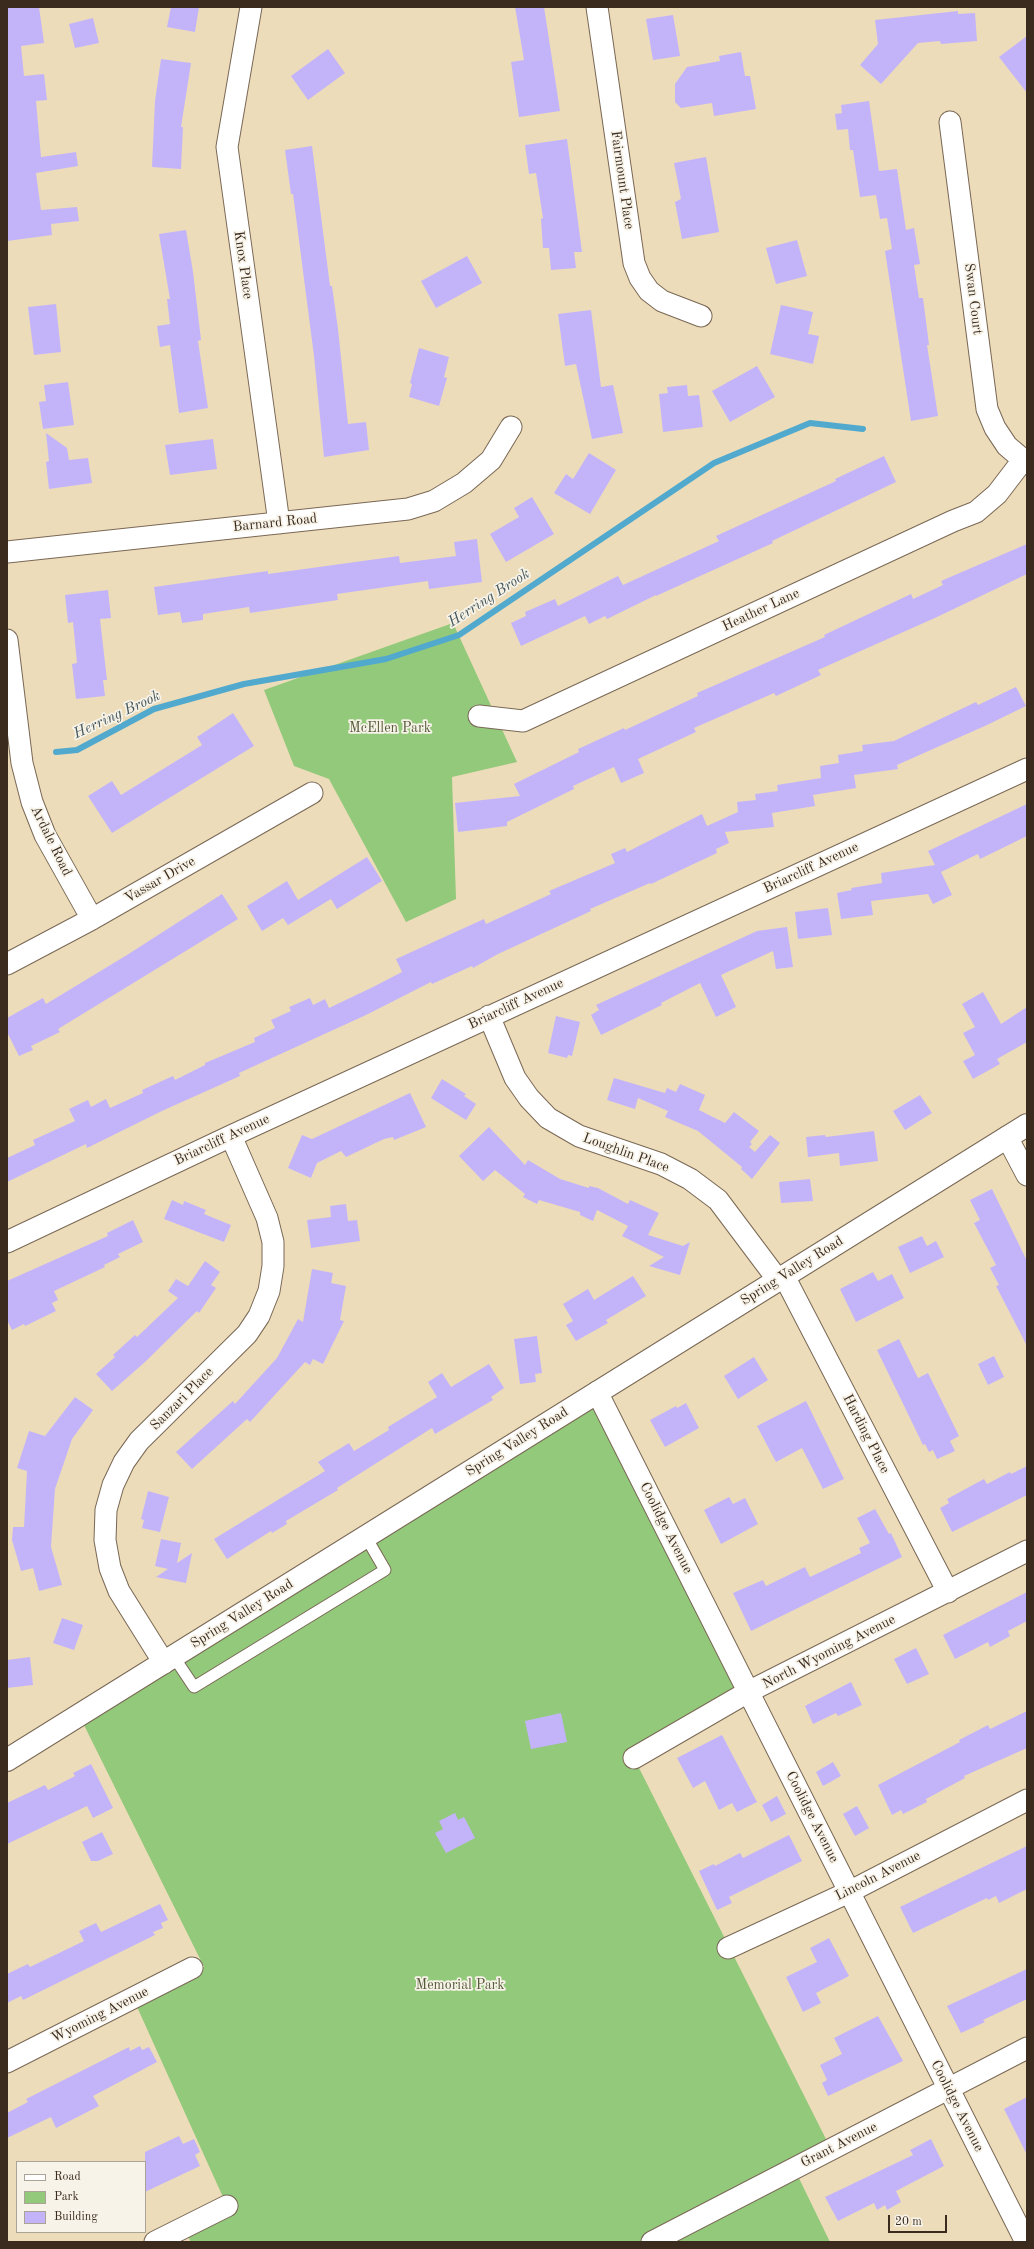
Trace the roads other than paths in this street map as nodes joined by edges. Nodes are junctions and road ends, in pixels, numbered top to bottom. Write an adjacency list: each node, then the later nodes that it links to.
1 (251, 7): 7 (street, Knox Place)
2 (597, 7): 4 (street, Fairmount Place)
3 (950, 122): 6 (street, Swan Court)
4 (701, 316)
5 (511, 427): 7 (street, Barnard Road)
6 (1025, 461): 10 (street, Heather Lane)
7 (279, 523): 8 (street, Barnard Road)
8 (7, 552)
9 (7, 640): 13 (street, Ardale Road)
10 (479, 716)
11 (1027, 769): 15 (street, Briarcliff Avenue)
12 (312, 793): 13 (street, Vassar Drive)
13 (92, 919): 14 (street, Vassar Drive)
14 (7, 964)
15 (489, 1016): 17 (street, Briarcliff Avenue); 21 (street, Loughlin Place)
16 (1027, 1124): 18 (street, Spring Valley Road)
17 (230, 1136): 20 (street, Briarcliff Avenue); 26 (street, Sanzari Place)
18 (1007, 1137): 19 (street); 21 (street, Spring Valley Road)
19 (1027, 1175)
20 (7, 1242)
21 (781, 1278): 22 (street, Spring Valley Road); 25 (street, Harding Place)
22 (597, 1392): 23 (street, Spring Valley Road); 27 (street, Coolidge Avenue)
23 (366, 1537): 26 (street, Spring Valley Road); 26 (lane)
24 (1027, 1551): 25 (street, North Wyoming Avenue)
25 (948, 1592): 27 (street, North Wyoming Avenue)
26 (169, 1660): 29 (street, Spring Valley Road)
27 (748, 1692): 28 (street, North Wyoming Avenue); 31 (street, Coolidge Avenue)
28 (634, 1758)
29 (7, 1760)
30 (1027, 1800): 31 (street, Lincoln Avenue)
31 (849, 1892): 32 (street, Lincoln Avenue); 36 (street, Coolidge Avenue)
32 (728, 1948)
33 (192, 1968): 35 (street, Wyoming Avenue)
34 (1027, 2048): 36 (street, Grant Avenue)
35 (7, 2062)
36 (948, 2088): 39 (street, Grant Avenue); 40 (street, Coolidge Avenue)
37 (227, 2206): 38 (street)
38 (155, 2242)
39 (652, 2242)
40 (1026, 2242)

